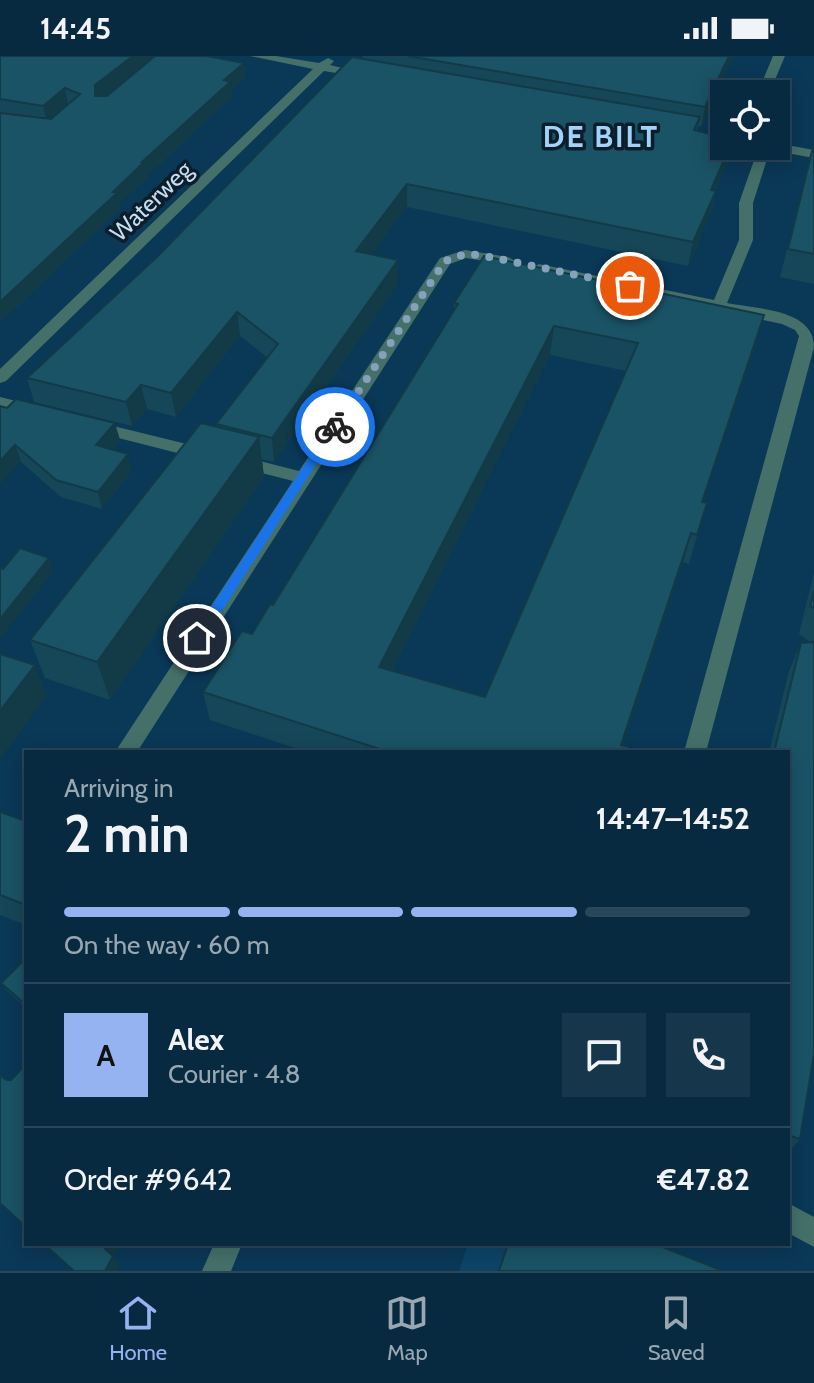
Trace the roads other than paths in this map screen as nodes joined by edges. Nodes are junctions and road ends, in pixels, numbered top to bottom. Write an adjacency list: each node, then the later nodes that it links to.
1 (256, 56): 4 (street)
2 (333, 56): 4 (street, Waterweg)
3 (779, 56): 6 (street)
4 (321, 68): 5 (street); 11 (street, Waterweg)
5 (383, 79)
6 (769, 80)
7 (790, 150): 8 (street)
8 (814, 154)
9 (762, 160): 10 (street)
10 (719, 305): 15 (street); 17 (street)
11 (0, 378)
12 (0, 402): 13 (street)
13 (50, 415)
14 (80, 422): 15 (street)
15 (302, 478): 16 (street)
16 (127, 750)
17 (696, 750)
18 (790, 1218): 19 (street)
19 (814, 1233)
20 (227, 1246): 21 (street)
21 (216, 1271)

